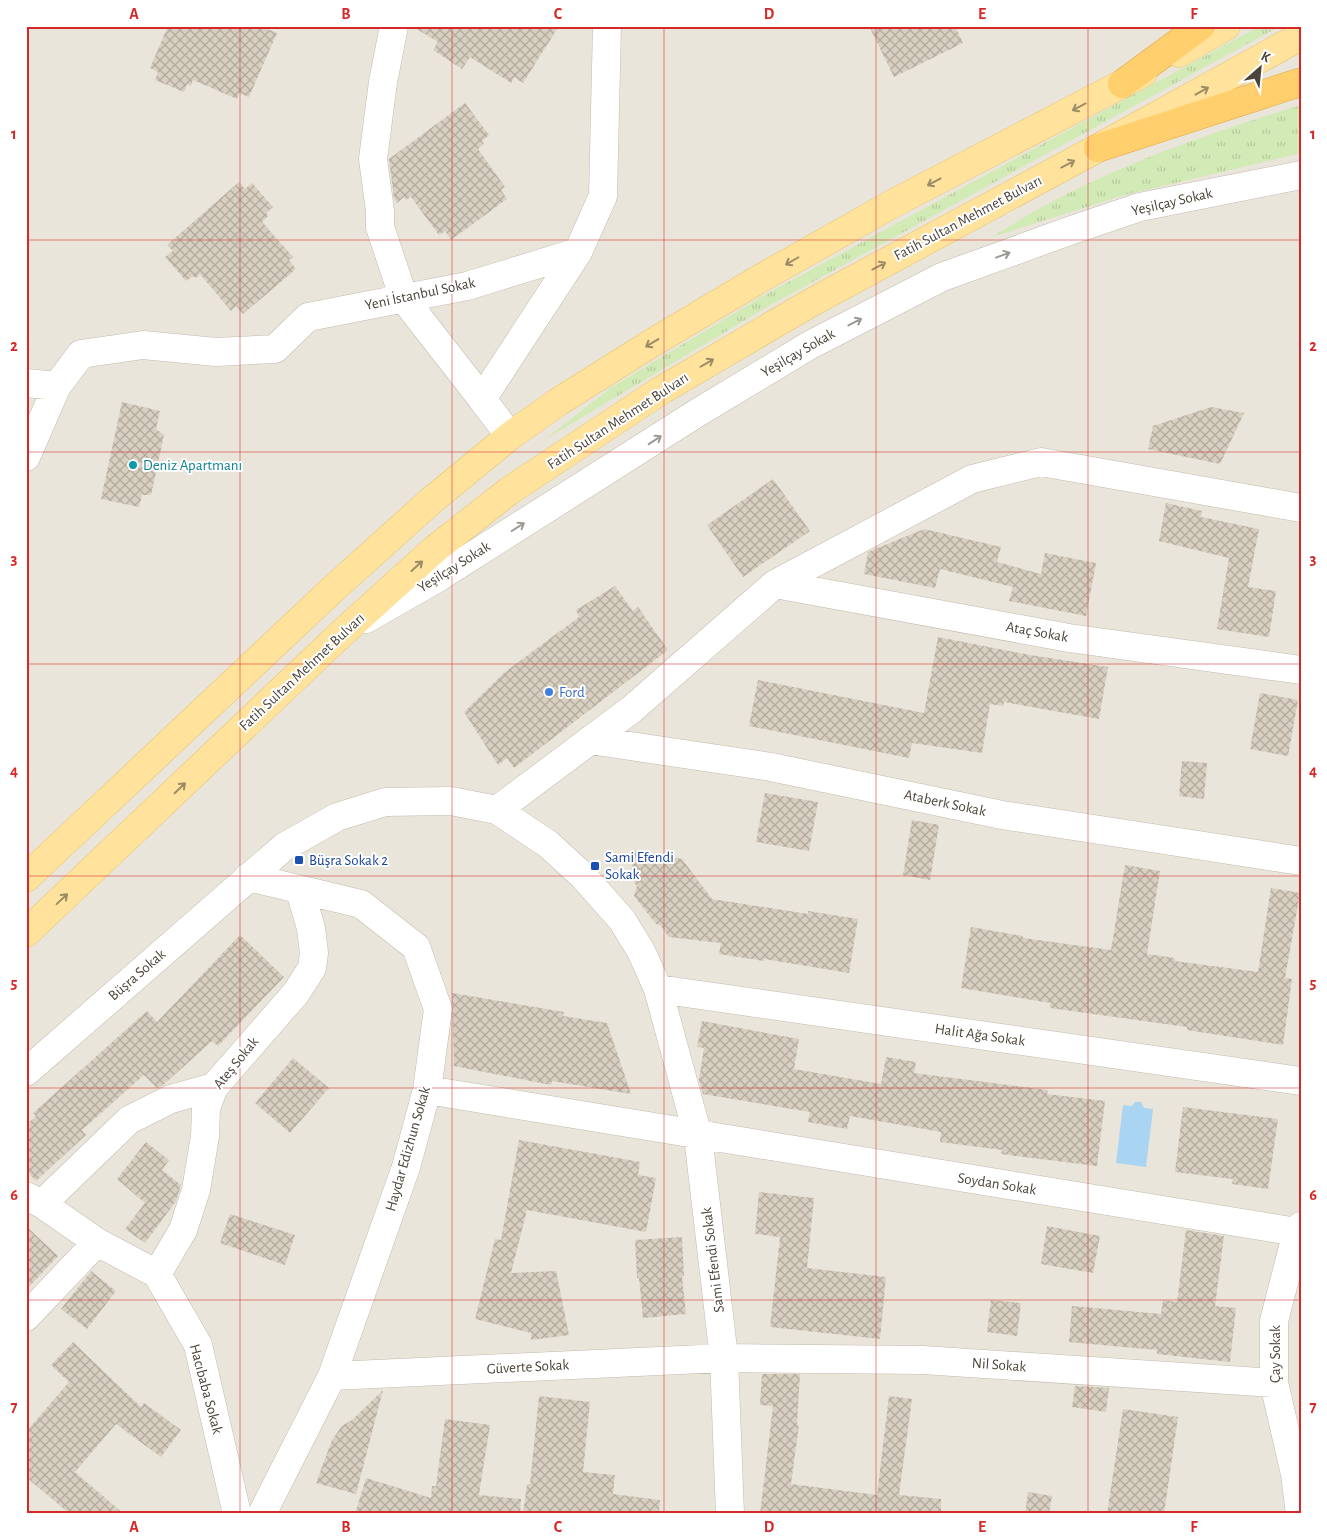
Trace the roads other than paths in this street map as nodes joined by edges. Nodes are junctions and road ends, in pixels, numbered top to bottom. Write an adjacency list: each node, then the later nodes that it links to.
1 (394, 26): 11 (street)
2 (607, 26): 10 (street)
3 (1202, 26): 7 (highway)
4 (1226, 26): 7 (main road)
5 (1301, 36): 8 (main road, Fatih Sultan Mehmet Bulvarı, one-way to 5)
6 (1301, 82): 8 (highway)
7 (1122, 84): 15 (main road, one-way to 15)
8 (1098, 148): 19 (main road, Fatih Sultan Mehmet Bulvarı, one-way to 8)
9 (1301, 175): 19 (street, Yeşilçay Sokak, one-way to 9)
10 (578, 252): 11 (street, Yeni İstanbul Sokak); 14 (street)
11 (404, 299): 13 (street, Yeni İstanbul Sokak); 14 (street)
12 (26, 383): 13 (street)
13 (57, 386): 16 (street, Yeni İstanbul Sokak)
14 (482, 400): 15 (street)
15 (510, 436): 25 (main road)
16 (26, 457)
17 (1301, 508): 18 (street)
18 (775, 584): 20 (street, Ataç Sokak); 21 (street)
19 (341, 634): 27 (main road, Fatih Sultan Mehmet Bulvarı, one-way to 19)
20 (1301, 670)
21 (590, 740): 22 (street); 23 (street, Ataberk Sokak)
22 (496, 810): 24 (street, Sami Efendi Sokak); 28 (street, Sami Efendi Sokak)
23 (1301, 861)
24 (248, 877): 26 (street, Haydar Edizhun Sokak); 29 (street, Büşra Sokak)
25 (26, 878)
26 (300, 891): 31 (street, Ateş Sokak); 32 (street, Haydar Edizhun Sokak)
27 (26, 933)
28 (658, 989): 30 (street, Halit Ağa Sokak); 33 (street, Sami Efendi Sokak)
29 (26, 1072)
30 (1301, 1081)
31 (214, 1087): 34 (street); 37 (street, Ateş Sokak)
32 (427, 1090): 33 (street, Soydan Sokak); 40 (street, Haydar Edizhun Sokak)
33 (698, 1136): 35 (street, Soydan Sokak); 39 (street, Sami Efendi Sokak)
34 (34, 1200): 36 (street)
35 (1299, 1229): 41 (street, Çay Sokak)
36 (97, 1242): 37 (street); 38 (street)
37 (157, 1274): 42 (street, Hacıbaba Sokak)
38 (26, 1317)
39 (724, 1358): 40 (street, Güverte Sokak); 41 (street, Nil Sokak); 44 (street, Sami Efendi Sokak)
40 (332, 1376): 43 (street, Haydar Edizhun Sokak)
41 (1274, 1383): 45 (street, Çay Sokak)
42 (237, 1514)
43 (262, 1514)
44 (730, 1514)
45 (1300, 1514)

